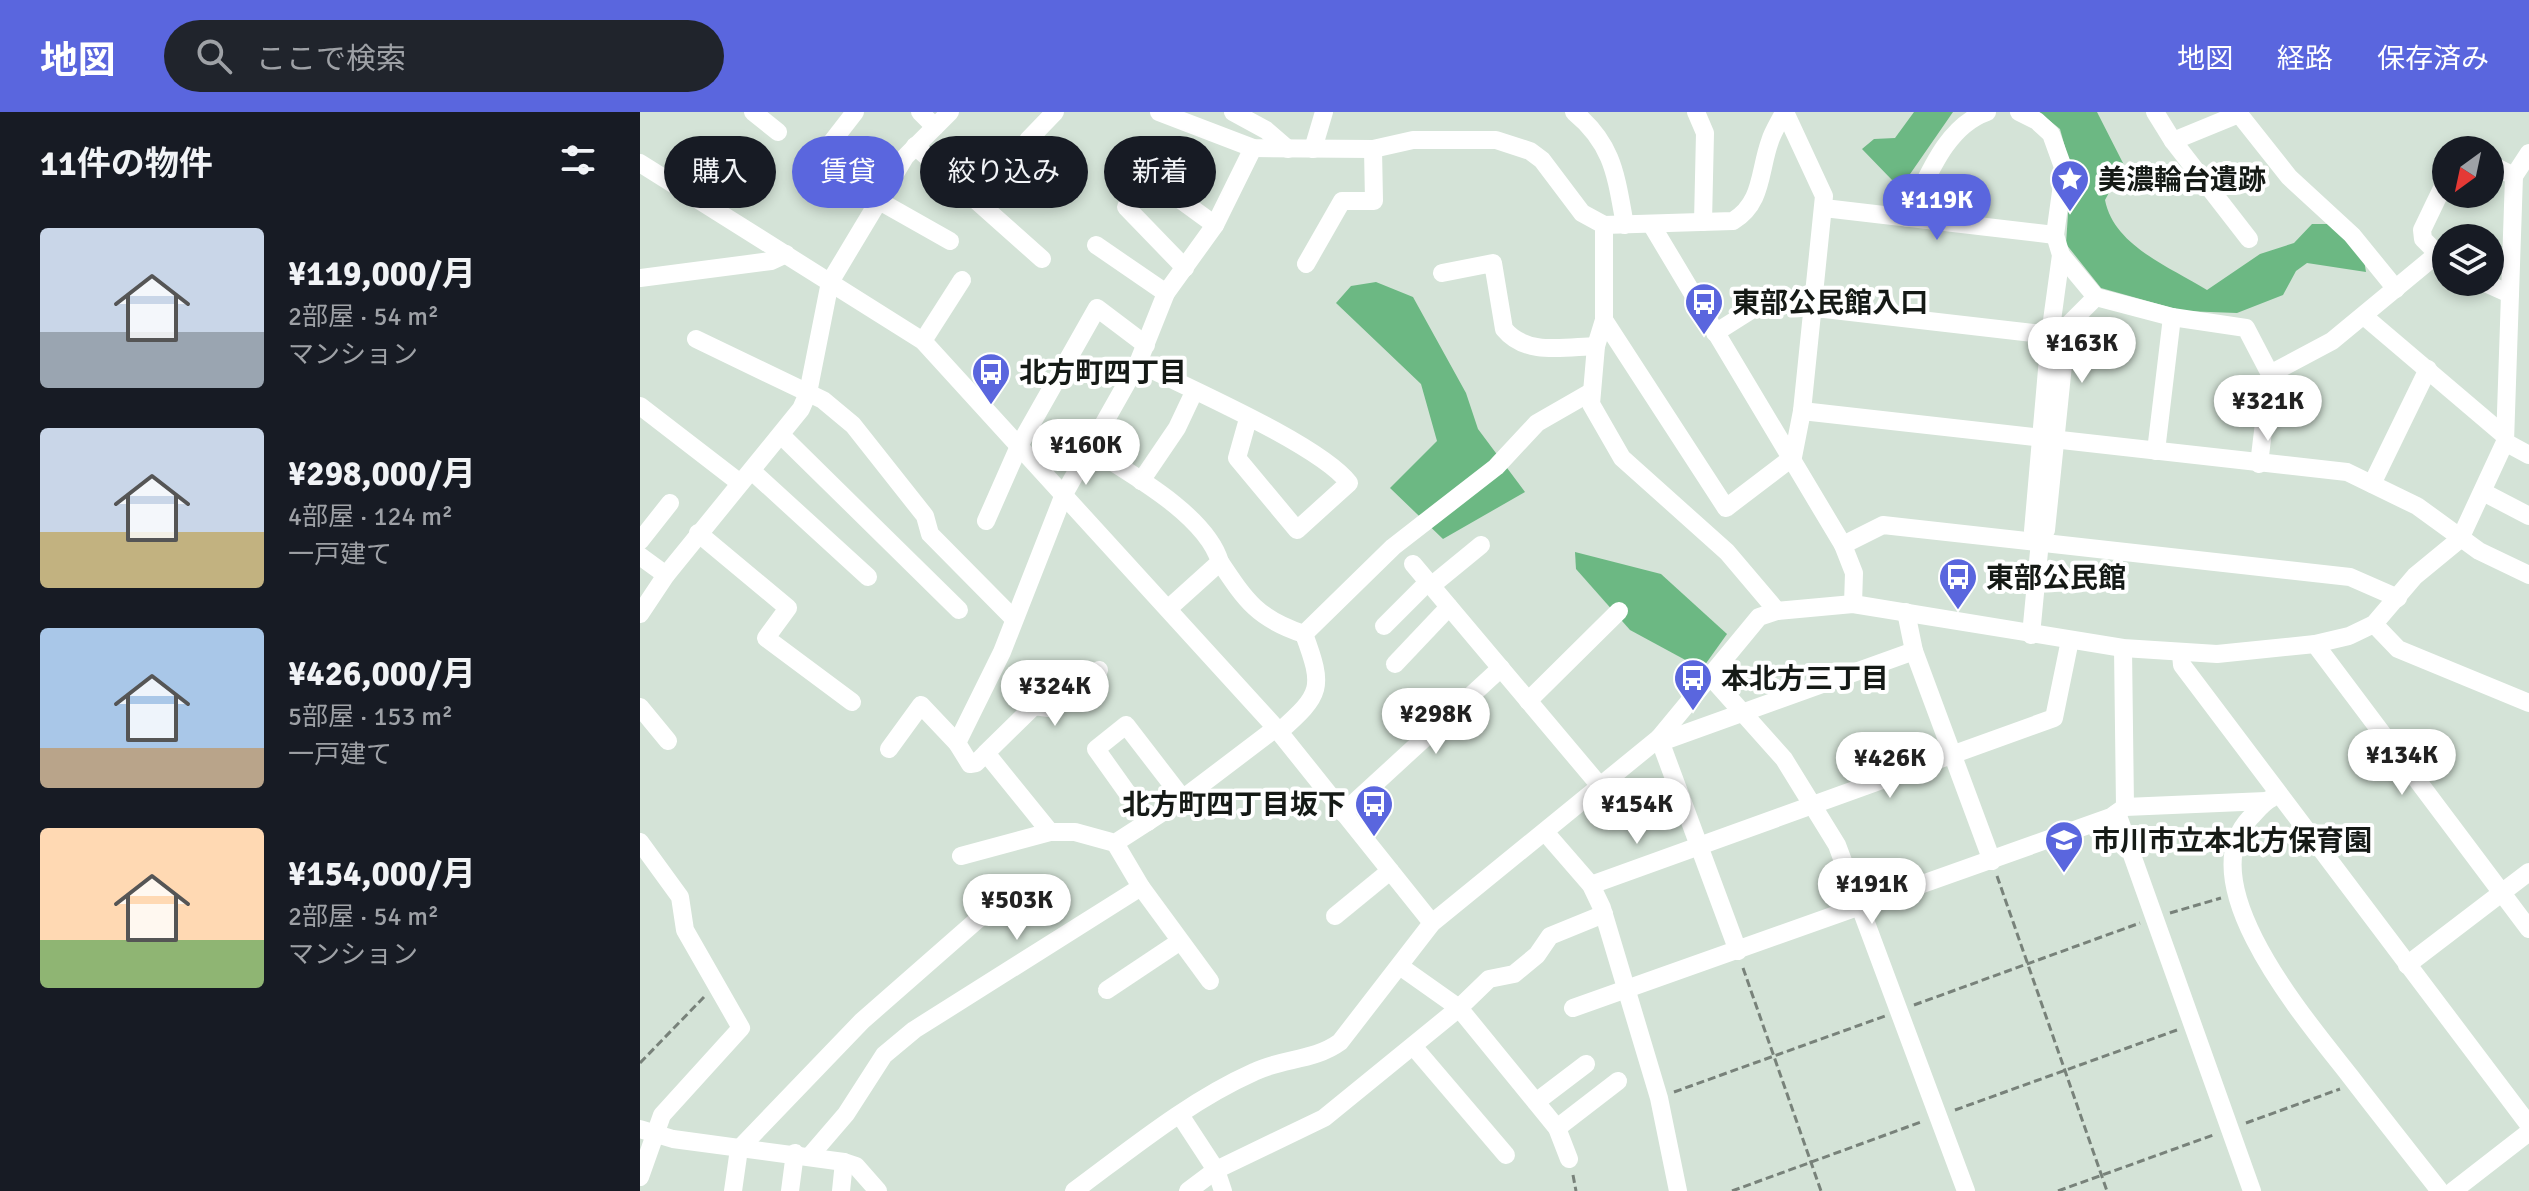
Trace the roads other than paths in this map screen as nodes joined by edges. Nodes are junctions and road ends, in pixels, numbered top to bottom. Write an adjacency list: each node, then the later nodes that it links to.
1 (753, 112): 16 (street)
2 (855, 112): 17 (street)
3 (920, 112): 15 (street)
4 (950, 112): 15 (street)
5 (1159, 112): 21 (street)
6 (1233, 112): 22 (street)
7 (1324, 112): 23 (street)
8 (1574, 112): 41 (street)
9 (1696, 112): 37 (street)
10 (1785, 112): 34 (street); 37 (street)
11 (1987, 112): 36 (street)
12 (2019, 112): 42 (street)
13 (2155, 112): 19 (street)
14 (1047, 115): 18 (street)
15 (935, 127): 20 (street)
16 (778, 132)
17 (836, 136)
18 (1031, 136)
19 (2173, 141): 43 (street); 57 (street)
20 (915, 146): 27 (street); 49 (street)
21 (1253, 148): 22 (street); 39 (street)
22 (1288, 149): 23 (street)
23 (1313, 149): 24 (street)
24 (1373, 149): 40 (street); 50 (street)
25 (2529, 153): 29 (street)
26 (640, 163): 47 (street)
27 (904, 164)
28 (2504, 171): 29 (street)
29 (2514, 176): 60 (street)
30 (877, 208): 56 (street)
31 (895, 208): 44 (street)
32 (1127, 208): 53 (street)
33 (1192, 208): 39 (street)
34 (1824, 208): 36 (street); 62 (street)
35 (2433, 208): 46 (street)
36 (1907, 218): 42 (street)
37 (1703, 222): 38 (street)
38 (1651, 224): 41 (street); 66 (street)
39 (1215, 225): 53 (street)
40 (1604, 225): 41 (street); 65 (street)
41 (1625, 225)
42 (2055, 235): 48 (street)
43 (2249, 239)
44 (950, 241)
45 (1096, 245): 59 (street)
46 (2432, 248)
47 (786, 254): 54 (street); 56 (street)
48 (2061, 255): 61 (street); 67 (street)
49 (1042, 259)
50 (1306, 264)
51 (2432, 264): 57 (street)
52 (1452, 266): 71 (street)
53 (1185, 268): 59 (street)
54 (640, 278)
55 (962, 280): 69 (street)
56 (830, 282): 69 (street); 77 (street)
57 (2396, 289): 64 (street)
58 (2504, 291): 60 (street)
59 (1166, 293): 70 (street)
60 (2510, 294): 83 (street)
61 (2096, 297): 63 (street); 82 (street)
62 (1814, 308): 66 (street); 67 (street); 79 (street)
63 (2172, 317): 74 (street); 86 (street)
64 (2365, 317): 73 (street); 74 (street)
65 (1604, 320): 71 (street); 88 (street)
66 (1715, 333): 88 (street)
67 (2050, 335): 82 (street)
68 (696, 339): 77 (street)
69 (923, 341): 84 (street)
70 (1146, 345): 72 (street); 84 (street)
71 (1596, 346): 76 (street)
72 (1138, 363): 75 (street); 85 (street)
73 (2428, 369): 83 (street); 92 (street)
74 (2270, 374): 89 (street)
75 (1194, 392): 80 (street); 91 (street)
76 (1591, 392): 117 (street); 123 (street)
77 (808, 393): 81 (street); 120 (street)
78 (640, 406): 90 (street)
79 (1802, 411): 82 (street); 88 (street)
80 (1248, 419): 80 (street)
81 (781, 435): 90 (street); 115 (street)
82 (2047, 438): 86 (street); 101 (street)
83 (2505, 439): 87 (street); 93 (street)
84 (1020, 444): 94 (street); 97 (street)
85 (1090, 448): 91 (street); 94 (street)
86 (2156, 451): 89 (street)
87 (2529, 455)
88 (1793, 457): 103 (street)
89 (2259, 464): 92 (street)
90 (746, 477): 98 (street); 109 (street)
91 (1141, 481): 105 (street)
92 (2372, 484): 99 (street)
93 (2483, 492): 96 (street); 99 (street)
94 (1064, 494): 114 (street); 120 (street)
95 (670, 503): 100 (street)
96 (2529, 516)
97 (986, 521)
98 (698, 533): 107 (street); 135 (street)
99 (2460, 539): 108 (street); 111 (street)
100 (640, 541)
101 (2040, 541): 103 (street); 111 (street); 124 (street)
102 (1481, 545): 110 (street)
103 (1843, 545): 112 (street)
104 (640, 556): 107 (street)
105 (1220, 562): 114 (street); 123 (street)
106 (1413, 564): 110 (street)
107 (666, 575): 119 (street)
108 (2529, 575)
109 (868, 577)
110 (1430, 584): 113 (street); 122 (street)
111 (2398, 598): 121 (street)
112 (1853, 604): 117 (street); 118 (street)
113 (1449, 607): 130 (street); 131 (street)
114 (1169, 608): 139 (street)
115 (959, 610)
116 (1619, 611): 134 (street)
117 (1777, 611): 133 (street)
118 (1906, 612): 124 (street); 128 (street)
119 (640, 614)
120 (1014, 619): 142 (street)
121 (2374, 624): 126 (street); 136 (street)
122 (1384, 626)
123 (1304, 634): 139 (street)
124 (2031, 635): 125 (street)
125 (2070, 640): 127 (street); 145 (street)
126 (2315, 644): 129 (street); 164 (street)
127 (2123, 648): 129 (street); 150 (street)
128 (1914, 651): 138 (street); 145 (street)
129 (2181, 654): 147 (street)
130 (1395, 664)
131 (1501, 668): 134 (street); 151 (street)
132 (1099, 670): 144 (street)
133 (1709, 675): 138 (street); 140 (street)
134 (1528, 701): 146 (street)
135 (852, 702)
136 (2529, 703)
137 (640, 707): 141 (street)
138 (1745, 712): 140 (street); 149 (street)
139 (1278, 730): 148 (street); 151 (street)
140 (1660, 740): 146 (street); 157 (street)
141 (668, 741)
142 (957, 743): 143 (street); 144 (street)
143 (889, 749)
144 (986, 753): 153 (street)
145 (1951, 756): 149 (street); 159 (street)
146 (1600, 786): 154 (street)
147 (2272, 798): 150 (street); 173 (street); 206 (street)
148 (1183, 799): 152 (street); 152 (street)
149 (1815, 805): 157 (street); 166 (street)
150 (2121, 810): 159 (street); 205 (street)
151 (1343, 813): 160 (street)
152 (1148, 822): 156 (street)
153 (1050, 832): 156 (street); 158 (street)
154 (1545, 832): 162 (street); 169 (street)
155 (640, 842): 187 (street)
156 (1115, 843): 163 (street)
157 (1698, 846): 162 (street); 172 (street)
158 (961, 856)
159 (1992, 861): 166 (street)
160 (1390, 871): 168 (street); 169 (street)
161 (2529, 872): 164 (street)
162 (1591, 885): 167 (street)
163 (1141, 887): 171 (street); 190 (street)
164 (2501, 893): 170 (street); 173 (street)
165 (992, 907): 189 (street)
166 (1863, 907): 172 (street); 204 (street)
167 (1604, 914): 177 (street); 178 (street)
168 (1335, 916)
169 (1432, 923): 174 (street)
170 (2529, 929)
171 (1179, 942): 175 (street); 176 (street)
172 (1738, 951): 177 (street)
173 (2407, 965): 185 (street)
174 (1401, 967): 178 (street); 184 (street)
175 (1210, 981)
176 (1107, 990)
177 (1626, 990): 179 (street); 203 (street)
178 (1459, 1008): 180 (street); 183 (street)
179 (1573, 1008)
180 (1413, 1046): 191 (street); 194 (street)
181 (1586, 1064): 183 (street)
182 (1618, 1081): 186 (street)
183 (1536, 1102): 186 (street)
184 (1180, 1115): 194 (street); 200 (street)
185 (2529, 1125)
186 (1557, 1128): 192 (street)
187 (646, 1131): 189 (street); 195 (street)
188 (2529, 1132): 207 (street)
189 (739, 1149): 190 (street); 196 (street)
190 (802, 1155): 193 (street); 197 (street)
191 (1506, 1155)
192 (1569, 1159)
193 (844, 1162): 198 (street); 199 (street)
194 (1216, 1170): 201 (street); 202 (street)
195 (640, 1177)
196 (733, 1191)
197 (790, 1191)
198 (841, 1191)
199 (878, 1191)
200 (1074, 1191)
201 (1188, 1191)
202 (1223, 1191)
203 (1678, 1191)
204 (1966, 1191)
205 (2252, 1191)
206 (2440, 1191)
207 (2453, 1191)

